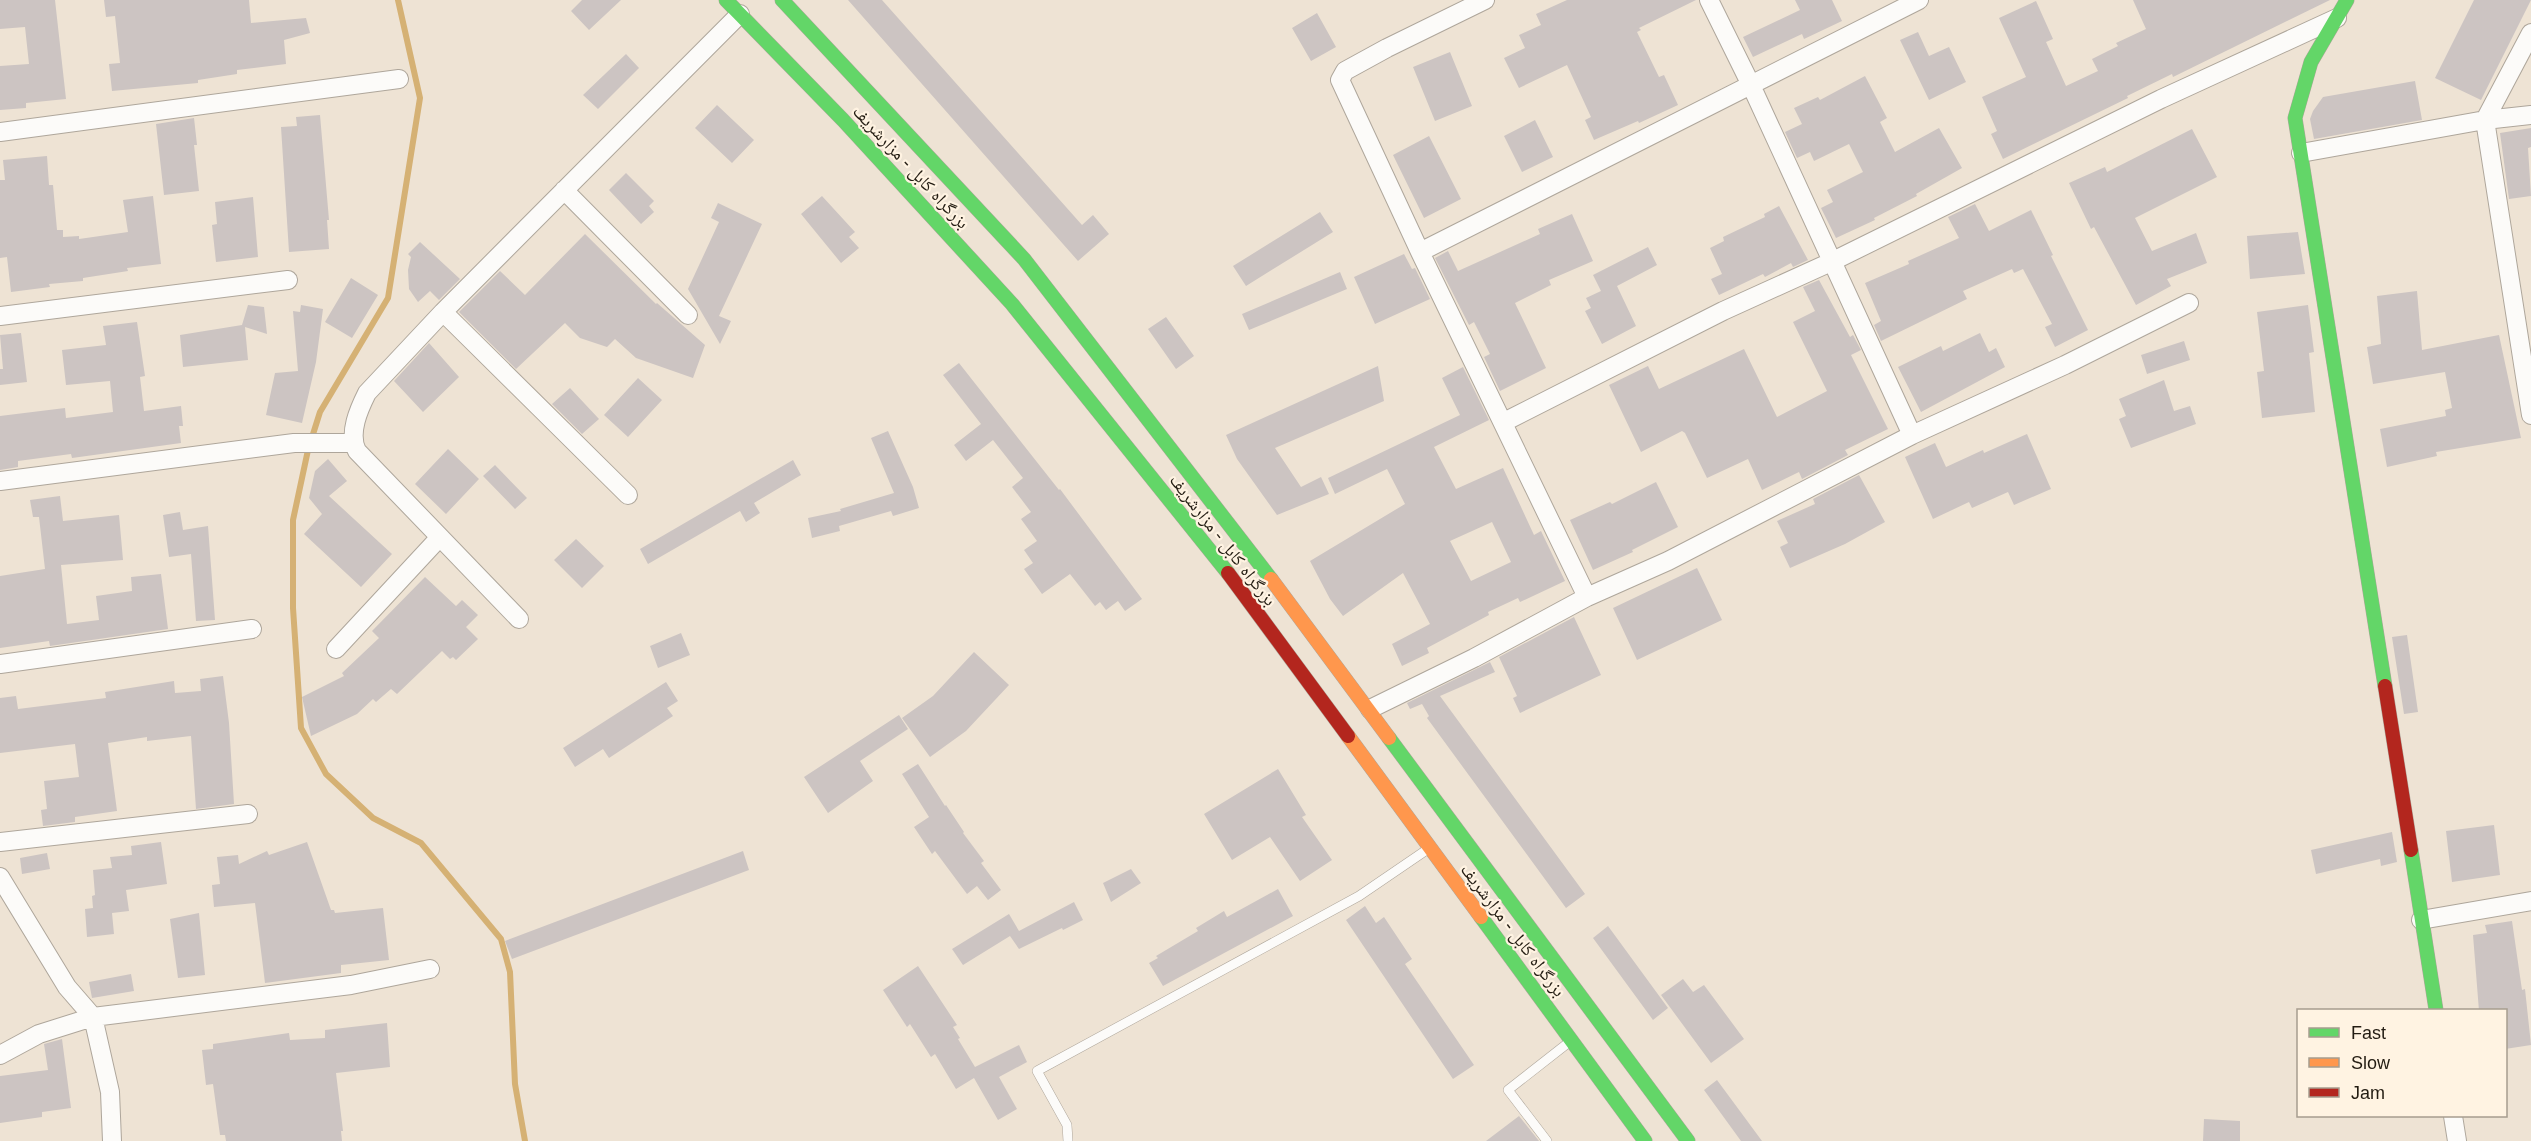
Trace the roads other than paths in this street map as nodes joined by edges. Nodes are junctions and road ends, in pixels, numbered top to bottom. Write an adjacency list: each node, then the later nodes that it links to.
1 (726, 0): 7 (main road, بزرگراه کابل - مزارشریف)
2 (782, 0): 27 (main road, بزرگراه کابل - مزارشریف)
3 (1485, 0): 17 (street)
4 (1708, 0): 11 (street)
5 (1919, 0): 11 (street)
6 (2347, 0): 8 (main road)
7 (740, 14): 16 (street); 27 (main road, بزرگراه کابل - مزارشریف)
8 (2337, 18): 15 (main road); 18 (street)
9 (2531, 33): 13 (street)
10 (399, 79): 14 (street)
11 (1750, 83): 17 (street); 18 (street)
12 (2531, 115): 13 (street)
13 (2485, 120): 15 (street); 24 (street)
14 (0, 132)
15 (2301, 153): 43 (main road)
16 (564, 190): 21 (street); 22 (street)
17 (1420, 252): 25 (street)
18 (1830, 262): 25 (street); 26 (street)
19 (288, 280): 23 (street)
20 (2189, 303): 26 (street)
21 (443, 312): 28 (street); 30 (street)
22 (688, 315)
23 (0, 316)
24 (2531, 415)
25 (1504, 422): 32 (street)
26 (1912, 435): 32 (street)
27 (1140, 436): 37 (main road, بزرگراه کابل - مزارشریف); 39 (main road, بزرگراه کابل - مزارشریف)
28 (344, 443): 29 (street); 31 (street)
29 (0, 480)
30 (628, 495)
31 (440, 537): 33 (street); 35 (street)
32 (1587, 597): 37 (street)
33 (519, 619)
34 (252, 629): 36 (street)
35 (336, 649)
36 (0, 664)
37 (1370, 709): 39 (main road, بزرگراه کابل - مزارشریف)
38 (248, 814): 40 (street)
39 (1443, 838): 47 (main road, بزرگراه کابل - مزارشریف); 47 (main road, بزرگراه کابل - مزارشریف); 52 (lane)
40 (0, 842)
41 (0, 877): 46 (street)
42 (2531, 901): 43 (street)
43 (2421, 921): 45 (main road)
44 (430, 969): 46 (street)
45 (2436, 1009)
46 (93, 1017): 48 (street); 51 (street)
47 (1586, 1030): 50 (main road, بزرگراه کابل - مزارشریف); 53 (lane); 54 (main road, بزرگراه کابل - مزارشریف)
48 (0, 1055)
49 (2452, 1117): 55 (street)
50 (1639, 1136)
51 (112, 1141)
52 (1068, 1141)
53 (1547, 1141)
54 (1688, 1141)
55 (2457, 1141)

